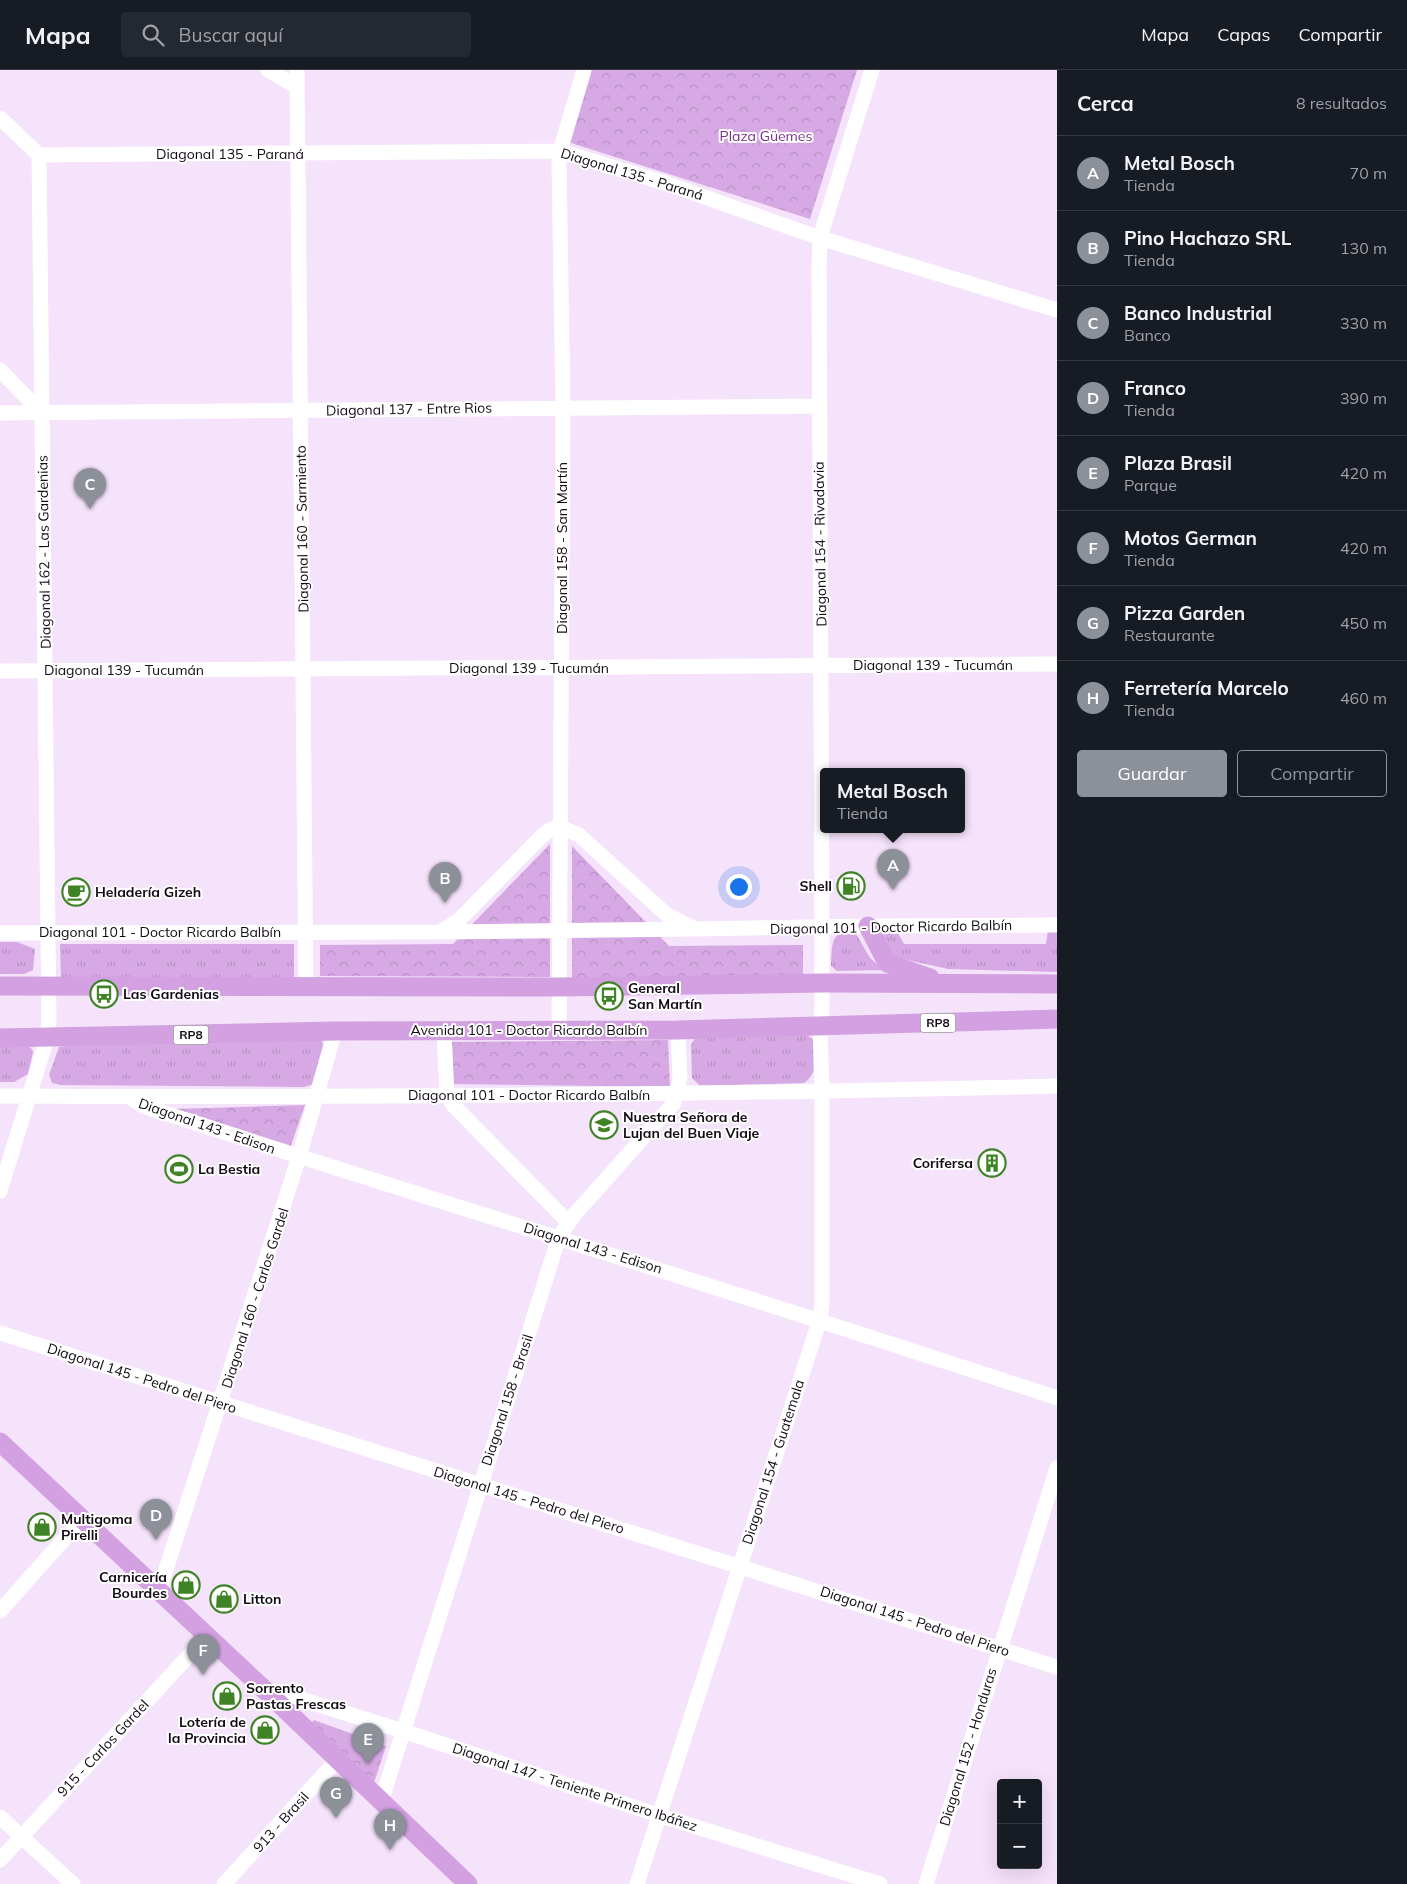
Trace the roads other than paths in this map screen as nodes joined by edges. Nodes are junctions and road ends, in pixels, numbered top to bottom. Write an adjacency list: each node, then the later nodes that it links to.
1 (268, 70): 5 (street)
2 (297, 70): 5 (street, Diagonal 160 - Sarmiento)
3 (584, 70): 7 (street, Diagonal 158 - San Martín)
4 (872, 70): 10 (street, Diagonal 154 - Rivadavia)
5 (297, 87): 8 (street, Diagonal 160 - Sarmiento)
6 (0, 118): 9 (street)
7 (560, 151): 8 (street, Diagonal 135 - Paraná); 10 (street, Diagonal 135 - Paraná); 14 (street, Diagonal 158 - San Martín)
8 (297, 153): 9 (street, Diagonal 135 - Paraná); 15 (street, Diagonal 160 - Sarmiento)
9 (39, 155): 17 (street, Diagonal 162 - Las Gardenias)
10 (820, 238): 11 (street, Diagonal 135 - Paraná); 13 (street, Diagonal 154 - Rivadavia)
11 (1057, 310)
12 (0, 370): 17 (street)
13 (819, 406): 14 (street, Diagonal 137 - Entre Rios); 19 (street, Diagonal 154 - Rivadavia)
14 (563, 407): 15 (street, Diagonal 137 - Entre Rios); 20 (street, Diagonal 158 - San Martín)
15 (301, 410): 17 (street, Diagonal 137 - Entre Rios); 21 (street, Diagonal 160 - Sarmiento)
16 (0, 413): 17 (street, Diagonal 137 - Entre Rios)
17 (42, 413): 23 (street, Diagonal 162 - Las Gardenias)
18 (1057, 664): 19 (street, Diagonal 139 - Tucumán)
19 (821, 666): 20 (street, Diagonal 139 - Tucumán); 24 (street, Diagonal 154 - Rivadavia)
20 (561, 668): 21 (street, Diagonal 139 - Tucumán); 25 (street, Diagonal 158 - San Martín)
21 (304, 669): 23 (street, Diagonal 139 - Tucumán); 32 (street, Diagonal 160 - Sarmiento)
22 (0, 670): 23 (street, Diagonal 139 - Tucumán)
23 (46, 670): 35 (street, Diagonal 162 - Las Gardenias)
24 (821, 768)
25 (562, 827): 30 (street, Diagonal 101 - Doctor Ricardo Balbín); 31 (street, Diagonal 158 - San Martín); 33 (street)
26 (822, 833): 27 (street, Diagonal 154 - Rivadavia)
27 (822, 926): 28 (street, Diagonal 101 - Doctor Ricardo Balbín); 30 (street, Diagonal 101 - Doctor Ricardo Balbín); 37 (street, Diagonal 154 - Rivadavia)
28 (868, 926): 29 (street, Diagonal 101 - Doctor Ricardo Balbín); 36 (main road)
29 (1057, 926)
30 (695, 930): 31 (street, Diagonal 101 - Doctor Ricardo Balbín)
31 (560, 931): 33 (street, Diagonal 101 - Doctor Ricardo Balbín); 42 (street, Diagonal 158 - San Martín)
32 (307, 932): 33 (street, Diagonal 101 - Doctor Ricardo Balbín); 35 (street, Diagonal 101 - Doctor Ricardo Balbín); 41 (street, Diagonal 160 - Sarmiento)
33 (440, 932)
34 (0, 933): 35 (street, Diagonal 101 - Doctor Ricardo Balbín)
35 (48, 933): 40 (street, Diagonal 162 - Las Gardenias)
36 (941, 982): 37 (main road); 38 (main road)
37 (822, 983): 42 (main road); 44 (street, Diagonal 154 - Rivadavia)
38 (1057, 984)
39 (0, 986): 40 (main road)
40 (50, 986): 41 (main road); 50 (street, Diagonal 162 - Las Gardenias)
41 (306, 987): 42 (main road)
42 (559, 987): 46 (street, Diagonal 158 - San Martín)
43 (1057, 1019): 44 (main road, Avenida 101 - Doctor Ricardo Balbín / RP8)
44 (820, 1026): 47 (main road, Avenida 101 - Doctor Ricardo Balbín / RP8); 52 (street, Diagonal 154 - Guatemala)
45 (444, 1030): 46 (main road, Avenida 101 - Doctor Ricardo Balbín / RP8); 48 (main road, Avenida 101 - Doctor Ricardo Balbín / RP8); 54 (street)
46 (559, 1030): 47 (main road, Avenida 101 - Doctor Ricardo Balbín / RP8)
47 (678, 1030): 53 (street, Diagonal 158 - Brasil)
48 (335, 1031): 50 (main road, Avenida 101 - Doctor Ricardo Balbín / RP8); 58 (street, Diagonal 160 - Carlos Gardel)
49 (0, 1038): 50 (main road, Avenida 101 - Doctor Ricardo Balbín / RP8)
50 (47, 1038): 56 (street, Diagonal 162 - Las Gardenias)
51 (1057, 1086): 52 (street, Diagonal 101 - Doctor Ricardo Balbín)
52 (822, 1092): 53 (street, Diagonal 101 - Doctor Ricardo Balbín); 63 (street, Diagonal 154 - Guatemala)
53 (678, 1094): 54 (street, Diagonal 101 - Doctor Ricardo Balbín); 61 (street, Diagonal 158 - Brasil)
54 (447, 1095): 58 (street, Diagonal 101 - Doctor Ricardo Balbín); 61 (street)
55 (0, 1096): 56 (street, Diagonal 101 - Doctor Ricardo Balbín)
56 (30, 1096): 57 (street, Diagonal 101 - Doctor Ricardo Balbín); 60 (street, Diagonal 162 - Las Gardenias)
57 (129, 1098): 58 (street, Diagonal 101 - Doctor Ricardo Balbín); 59 (street, Diagonal 143 - Edison)
58 (318, 1098): 59 (street, Diagonal 160 - Carlos Gardel)
59 (299, 1157): 62 (street, Diagonal 143 - Edison); 66 (street, Diagonal 160 - Carlos Gardel)
60 (0, 1192)
61 (568, 1222): 62 (street, Diagonal 158 - Brasil)
62 (559, 1237): 63 (street, Diagonal 143 - Edison); 69 (street, Diagonal 158 - Brasil)
63 (820, 1320): 65 (street, Diagonal 143 - Edison); 71 (street, Diagonal 154 - Guatemala)
64 (0, 1333): 66 (street, Diagonal 145 - Pedro del Piero)
65 (1057, 1398)
66 (222, 1403): 69 (street, Diagonal 145 - Pedro del Piero); 72 (street, Diagonal 160 - Carlos Gardel)
67 (0, 1442): 70 (main road)
68 (1057, 1468): 75 (street, Diagonal 152 - Honduras)
69 (480, 1485): 71 (street, Diagonal 145 - Pedro del Piero); 78 (street, Diagonal 158 - Brasil)
70 (82, 1519): 72 (main road); 73 (street)
71 (740, 1566): 75 (street, Diagonal 145 - Pedro del Piero); 81 (street, Diagonal 154 - Guatemala)
72 (159, 1591): 74 (main road)
73 (0, 1611)
74 (207, 1636): 77 (main road); 83 (street, 915 - Carlos Gardel)
75 (1000, 1648): 76 (street, Diagonal 145 - Pedro del Piero); 90 (street, Diagonal 152 - Honduras)
76 (1057, 1667)
77 (269, 1694): 78 (street, Diagonal 147 - Teniente Primero Ibáñez); 79 (main road)
78 (403, 1731): 80 (street, Diagonal 158 - Brasil); 81 (street, Diagonal 147 - Teniente Primero Ibáñez)
79 (337, 1760): 80 (main road); 86 (street, 913 - Brasil)
80 (381, 1802): 87 (main road)
81 (661, 1816): 88 (street, Diagonal 154 - Guatemala); 89 (street, Diagonal 147 - Teniente Primero Ibáñez)
82 (0, 1817): 83 (street)
83 (22, 1837): 84 (street, 915 - Carlos Gardel); 85 (street)
84 (0, 1860)
85 (73, 1884)
86 (224, 1884)
87 (468, 1884)
88 (637, 1884)
89 (880, 1884)
90 (926, 1884)

